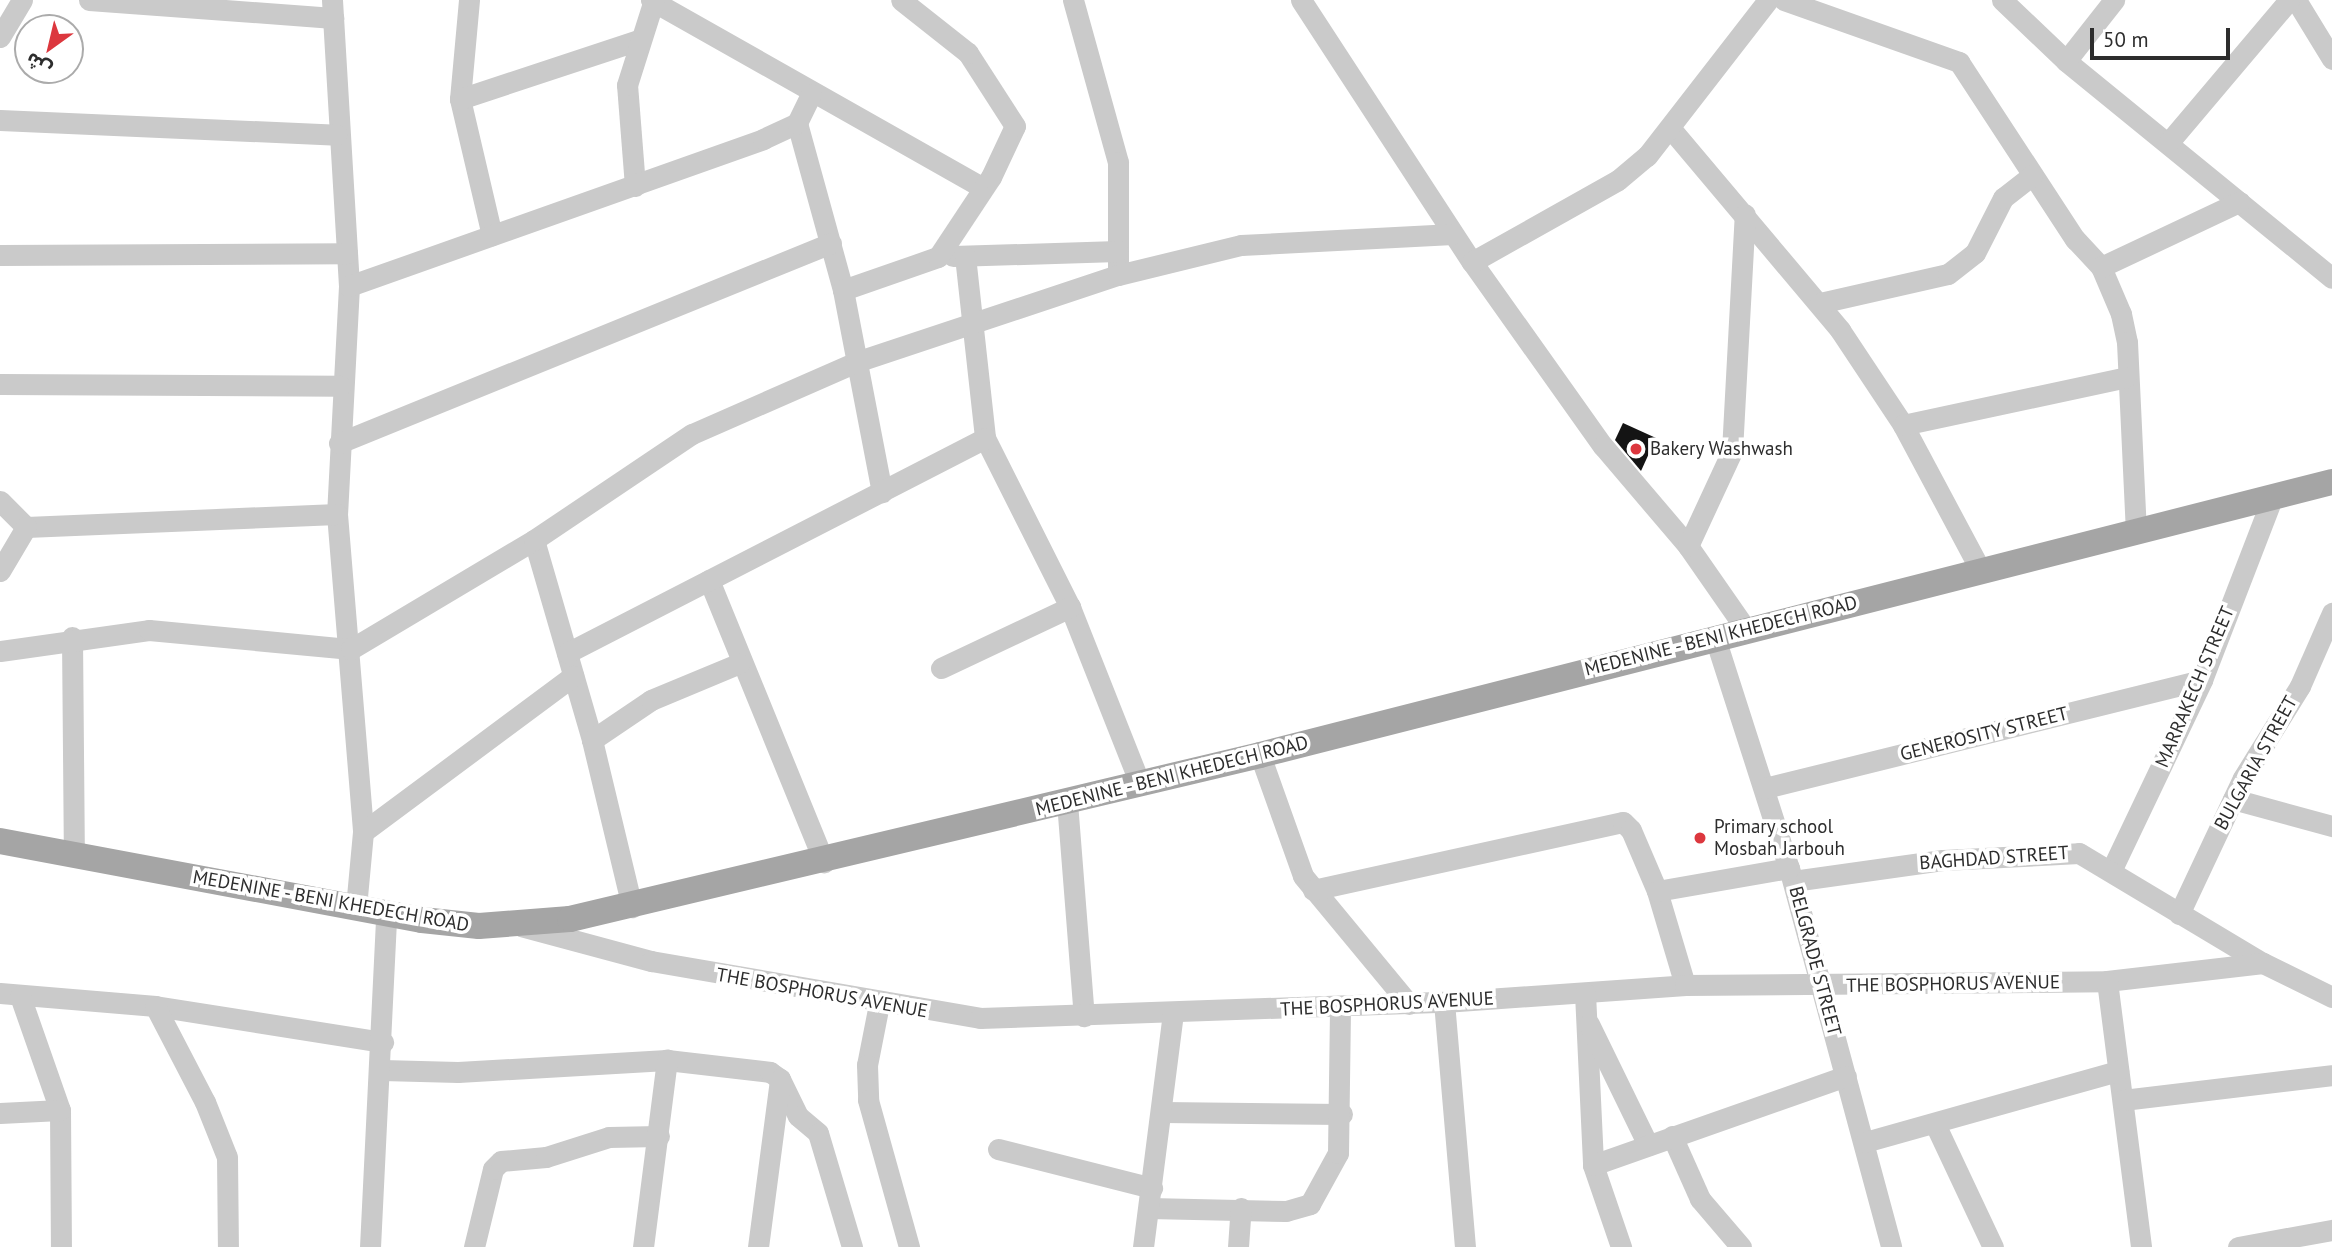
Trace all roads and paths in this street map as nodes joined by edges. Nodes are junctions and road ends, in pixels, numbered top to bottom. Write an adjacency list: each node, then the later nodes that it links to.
1 (22, 0): 14 (street)
2 (89, 0): 13 (street)
3 (469, 0): 19 (street)
4 (653, 0): 15 (street); 18 (street)
5 (901, 0): 27 (street)
6 (1073, 0): 33 (street)
7 (1301, 0): 30 (street)
8 (1768, 0): 22 (street)
9 (1784, 0): 25 (street)
10 (2002, 0): 17 (street)
11 (2114, 0): 17 (street)
12 (2301, 2): 16 (street); 24 (street)
13 (332, 9): 23 (street)
14 (0, 37)
15 (638, 40): 19 (street); 26 (street)
16 (2332, 59)
17 (2066, 61): 24 (street)
18 (811, 94): 21 (street); 27 (street)
19 (460, 99): 31 (street)
20 (0, 120): 23 (street)
21 (797, 123): 26 (street); 32 (street)
22 (1671, 129): 29 (street); 38 (street)
23 (337, 135): 34 (street)
24 (2169, 142): 28 (street)
25 (2032, 175): 39 (street); 44 (street)
26 (635, 186): 31 (street)
27 (982, 187): 37 (street)
28 (2239, 202): 39 (street); 41 (street)
29 (1745, 215): 44 (street); 61 (street)
30 (1453, 234): 38 (street); 40 (street)
31 (492, 235): 42 (street)
32 (831, 243): 43 (street); 52 (street)
33 (1118, 251): 36 (street); 40 (street)
34 (348, 253): 35 (street); 42 (street)
35 (0, 255)
36 (965, 256): 37 (street); 45 (street)
37 (937, 257): 43 (street)
38 (1472, 262): 61 (street)
39 (2101, 267): 47 (street)
40 (1118, 275): 45 (street)
41 (2332, 278)
42 (349, 286): 49 (street)
43 (844, 290): 46 (street)
44 (1820, 303): 50 (street)
45 (971, 327): 46 (street); 51 (street)
46 (856, 362): 54 (street); 60 (street)
47 (2126, 377): 50 (street); 59 (street)
48 (0, 384): 49 (street)
49 (340, 386): 52 (street)
50 (1903, 425): 63 (street)
51 (985, 438): 54 (street); 65 (street)
52 (339, 443): 57 (street)
53 (2332, 482): 55 (main road, MEDENINE - BENI KHEDECH ROAD)
54 (882, 492): 64 (street)
55 (2272, 499): 59 (main road, MEDENINE - BENI KHEDECH ROAD); 76 (street, MARRAKECH STREET)
56 (0, 501): 58 (street)
57 (337, 514): 58 (street); 70 (street)
58 (26, 527): 62 (street)
59 (2136, 533): 63 (main road, MEDENINE - BENI KHEDECH ROAD)
60 (534, 540): 70 (street); 72 (street)
61 (1688, 546): 67 (street)
62 (0, 571)
63 (1982, 571): 67 (main road, MEDENINE - BENI KHEDECH ROAD)
64 (709, 580): 72 (street); 73 (street)
65 (1070, 607): 74 (street); 79 (street)
66 (2332, 613): 81 (street, BULGARIA STREET)
67 (1748, 631): 69 (main road, MEDENINE - BENI KHEDECH ROAD)
68 (72, 637): 70 (street); 71 (street); 86 (street)
69 (1714, 638): 78 (main road, MEDENINE - BENI KHEDECH ROAD); 80 (street, BELGRADE STREET)
70 (351, 649): 84 (street)
71 (0, 651)
72 (567, 653): 75 (street)
73 (740, 663): 77 (street); 87 (street)
74 (941, 668)
75 (573, 676): 77 (street); 84 (street)
76 (2202, 680): 80 (street, GENEROSITY STREET); 88 (street, MARRAKECH STREET)
77 (592, 740): 92 (street)
78 (1260, 755): 79 (main road, MEDENINE - BENI KHEDECH ROAD); 90 (street)
79 (1140, 784): 82 (main road, MEDENINE - BENI KHEDECH ROAD)
80 (1765, 788): 89 (street, BELGRADE STREET)
81 (2233, 799): 83 (street); 95 (street, BULGARIA STREET)
82 (1068, 802): 87 (main road, MEDENINE - BENI KHEDECH ROAD); 110 (street)
83 (2332, 826)
84 (363, 832): 93 (street)
85 (0, 841): 86 (main road, MEDENINE - BENI KHEDECH ROAD)
86 (74, 854): 93 (main road, MEDENINE - BENI KHEDECH ROAD)
87 (824, 862): 92 (main road, MEDENINE - BENI KHEDECH ROAD)
88 (2111, 871): 89 (street, BAGHDAD STREET); 95 (street, BAGHDAD STREET)
89 (1791, 875): 91 (street, BAGHDAD STREET); 100 (street, BELGRADE STREET)
90 (1313, 890): 91 (street); 106 (street)
91 (1657, 891): 99 (street)
92 (632, 907): 96 (main road, MEDENINE - BENI KHEDECH ROAD)
93 (356, 908): 94 (main road, MEDENINE - BENI KHEDECH ROAD)
94 (386, 914): 96 (main road, MEDENINE - BENI KHEDECH ROAD); 112 (street)
95 (2179, 914): 97 (street, BAGHDAD STREET)
96 (519, 926): 105 (street, THE BOSPHORUS AVENUE)
97 (2263, 963): 98 (street, THE BOSPHORUS AVENUE); 103 (street, BAGHDAD STREET)
98 (2107, 981): 100 (street, THE BOSPHORUS AVENUE); 115 (street)
99 (1685, 985): 100 (street, THE BOSPHORUS AVENUE); 101 (street, THE BOSPHORUS AVENUE)
100 (1822, 986): 117 (street, BELGRADE STREET)
101 (1585, 993): 104 (street, THE BOSPHORUS AVENUE); 111 (street)
102 (10, 995): 107 (street); 120 (street)
103 (2332, 997)
104 (1444, 1002): 106 (street, THE BOSPHORUS AVENUE); 144 (street)
105 (879, 1004): 110 (street, THE BOSPHORUS AVENUE); 141 (street)
106 (1409, 1004): 108 (street, THE BOSPHORUS AVENUE)
107 (155, 1006): 112 (street); 135 (street)
108 (1340, 1007): 109 (street, THE BOSPHORUS AVENUE); 123 (street)
109 (1173, 1014): 110 (street, THE BOSPHORUS AVENUE); 121 (street)
110 (1084, 1016)
111 (1586, 1016): 128 (street); 130 (street)
112 (383, 1042): 114 (street)
113 (667, 1060): 114 (street); 118 (street); 125 (street)
114 (382, 1070): 136 (street)
115 (2118, 1071): 119 (street); 124 (street)
116 (2332, 1075): 119 (street)
117 (1846, 1076): 126 (street); 127 (street, BELGRADE STREET)
118 (780, 1079): 139 (street); 140 (street)
119 (2123, 1100): 149 (street)
120 (60, 1110): 122 (street); 134 (street)
121 (1162, 1112): 123 (street); 131 (street)
122 (0, 1113)
123 (1342, 1114): 132 (street)
124 (1935, 1124): 127 (street); 148 (street)
125 (659, 1136): 137 (street); 138 (street)
126 (1672, 1136): 128 (street); 146 (street)
127 (1865, 1142): 147 (street, BELGRADE STREET)
128 (1648, 1145): 130 (street)
129 (998, 1149): 131 (street)
130 (1593, 1165): 145 (street)
131 (1151, 1198): 132 (street); 142 (street)
132 (1241, 1208): 143 (street)
133 (2332, 1230): 150 (street)
134 (61, 1247)
135 (228, 1247)
136 (370, 1247)
137 (474, 1247)
138 (643, 1247)
139 (758, 1247)
140 (852, 1247)
141 (909, 1247)
142 (1143, 1247)
143 (1238, 1247)
144 (1465, 1247)
145 (1622, 1247)
146 (1741, 1247)
147 (1891, 1247)
148 (1993, 1247)
149 (2141, 1247)
150 (2238, 1247)

